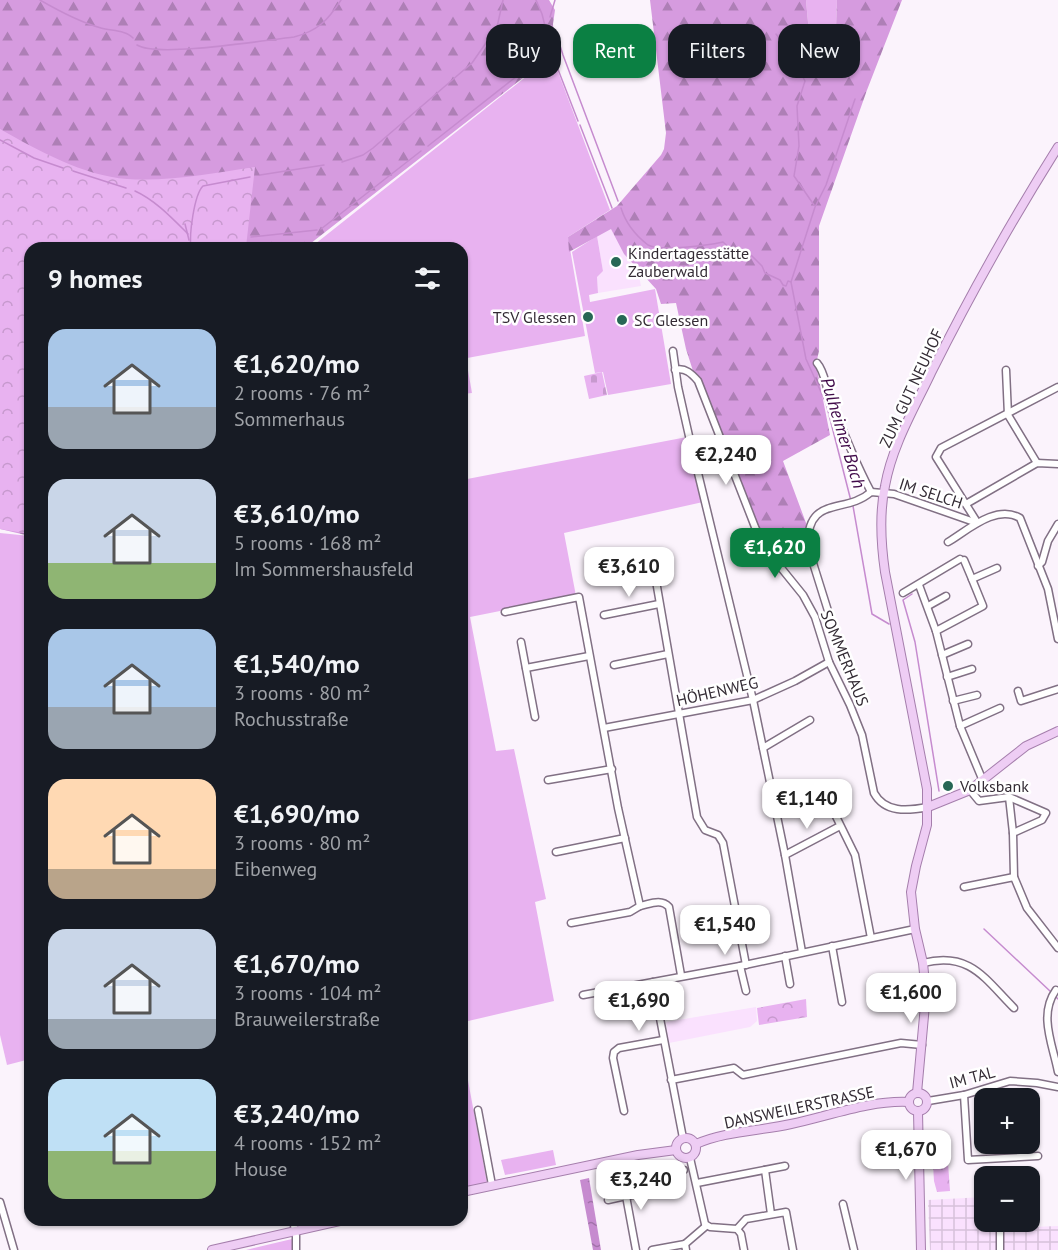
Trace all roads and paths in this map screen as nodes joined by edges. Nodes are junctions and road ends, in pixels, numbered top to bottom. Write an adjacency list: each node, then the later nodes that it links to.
1 (1058, 147): 11 (main road, ZUM GUT NEUHOF)
2 (673, 351): 4 (street)
3 (817, 363): 10 (street)
4 (675, 370): 36 (street, SOMMERHAUS); 44 (street)
5 (1006, 370): 7 (street)
6 (1058, 387): 7 (street)
7 (1008, 415): 8 (street); 12 (street)
8 (1036, 463): 9 (street); 12 (street)
9 (1058, 464)
10 (871, 492): 11 (street, IM SELCH); 27 (street)
11 (883, 493): 13 (street, IM SELCH); 60 (main road, ZUM GUT NEUHOF)
12 (966, 504): 13 (street)
13 (979, 522): 15 (street); 16 (street, IM SELCH)
14 (1058, 524): 16 (street)
15 (948, 542)
16 (1038, 566): 23 (street, IM SELCH)
17 (997, 568): 18 (street)
18 (972, 579): 20 (street); 29 (street)
19 (656, 581): 24 (street)
20 (919, 585): 21 (street); 25 (street)
21 (903, 593)
22 (946, 596): 25 (street)
23 (1055, 602): 30 (street, IM SELCH)
24 (659, 604): 28 (street); 33 (street)
25 (928, 606): 29 (street)
26 (505, 612): 35 (street)
27 (829, 614)
28 (604, 615)
29 (936, 631): 34 (street)
30 (1058, 639)
31 (521, 642): 38 (street)
32 (968, 644): 34 (street)
33 (668, 654): 37 (street); 47 (street)
34 (942, 655): 40 (street)
35 (589, 656): 38 (street); 51 (street)
36 (829, 662): 44 (street, HÖHENWEG); 60 (street, SOMMERHAUS)
37 (614, 665)
38 (526, 668): 48 (street)
39 (972, 669): 40 (street)
40 (947, 677): 45 (street)
41 (1058, 689): 42 (street)
42 (1018, 691)
43 (977, 695): 45 (street)
44 (753, 700): 47 (street, HÖHENWEG); 53 (street)
45 (953, 701): 50 (street)
46 (1000, 708): 50 (street)
47 (678, 713): 51 (street, HÖHENWEG); 77 (street)
48 (535, 717)
49 (810, 720): 53 (street)
50 (960, 726): 56 (street)
51 (604, 729): 54 (street)
52 (1058, 731): 56 (main road)
53 (763, 748): 65 (street)
54 (612, 769): 55 (street); 63 (street)
55 (548, 780)
56 (983, 781): 57 (main road)
57 (970, 790): 59 (street); 60 (main road)
58 (824, 792): 61 (street)
59 (1009, 797): 62 (street); 62 (street)
60 (928, 807): 70 (main road, ZUM GUT NEUHOF)
61 (840, 826): 65 (street); 71 (street)
62 (1013, 833): 66 (street)
63 (625, 838): 64 (street); 68 (street)
64 (556, 852)
65 (785, 855): 74 (street)
66 (1014, 877): 67 (street); 73 (street)
67 (964, 887)
68 (640, 906): 69 (street); 78 (street)
69 (570, 923)
70 (915, 929): 71 (street); 76 (main road, ZUM GUT NEUHOF)
71 (871, 938): 72 (street)
72 (832, 946): 74 (street); 84 (street)
73 (1058, 948)
74 (802, 952): 75 (street)
75 (785, 956): 77 (street); 80 (street)
76 (923, 963): 85 (street); 87 (main road, ZUM GUT NEUHOF)
77 (743, 966): 78 (street); 82 (street)
78 (681, 975): 79 (street)
79 (653, 982): 83 (street); 86 (street)
80 (790, 984)
81 (1056, 990): 88 (street)
82 (746, 991)
83 (583, 995)
84 (842, 1002)
85 (1014, 1008)
86 (663, 1040): 89 (street); 96 (street)
87 (922, 1045): 89 (street); 91 (main road, ZUM GUT NEUHOF)
88 (1058, 1072)
89 (671, 1080): 98 (street)
90 (1058, 1087): 92 (street, IM TAL)
91 (917, 1093): 93 (main road); 94 (main road)
92 (964, 1095): 93 (street, IM TAL); 101 (street)
93 (928, 1101): 97 (main road)
94 (909, 1102): 97 (main road); 99 (main road, DANSWEILERSTRASSE)
95 (478, 1110): 107 (street)
96 (624, 1111)
97 (918, 1112): 129 (main road)
98 (683, 1138): 99 (main road); 100 (main road)
99 (696, 1144): 102 (main road)
100 (676, 1150): 102 (main road); 107 (main road)
101 (1038, 1156)
102 (690, 1158): 106 (street)
103 (785, 1166): 105 (street)
104 (684, 1170): 109 (street)
105 (765, 1170): 106 (street); 113 (street)
106 (697, 1183): 116 (street)
107 (492, 1185): 108 (main road)
108 (468, 1191)
109 (626, 1196): 110 (street); 124 (street)
110 (608, 1200)
111 (0, 1202): 121 (street)
112 (843, 1204): 128 (street)
113 (771, 1214): 117 (street); 127 (street)
114 (294, 1226): 118 (street)
115 (317, 1226): 118 (main road)
116 (706, 1226): 117 (street); 120 (street)
117 (737, 1229): 126 (street)
118 (295, 1231): 122 (main road); 123 (street)
119 (1000, 1232): 130 (street)
120 (686, 1247): 125 (street)
121 (14, 1250)
122 (212, 1250)
123 (296, 1250)
124 (636, 1250)
125 (652, 1250)
126 (744, 1250)
127 (793, 1250)
128 (854, 1250)
129 (921, 1250)
130 (1000, 1250)

